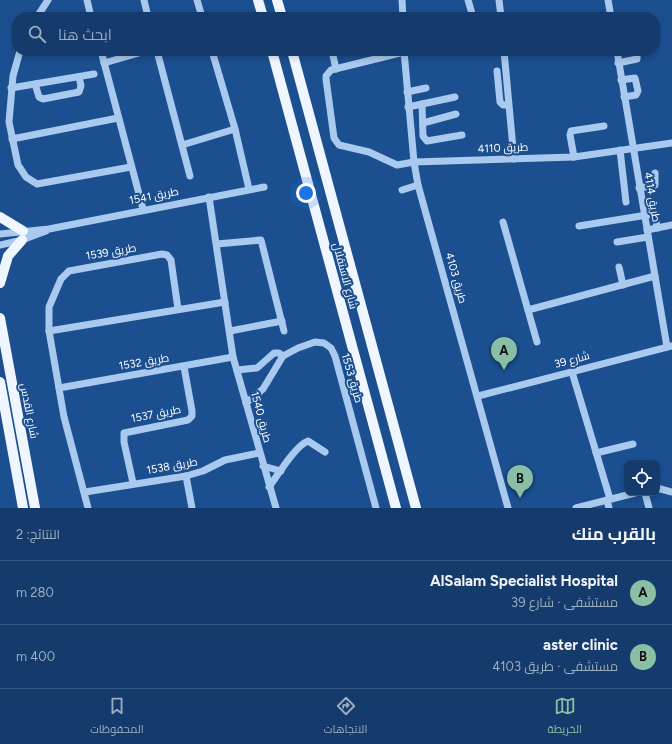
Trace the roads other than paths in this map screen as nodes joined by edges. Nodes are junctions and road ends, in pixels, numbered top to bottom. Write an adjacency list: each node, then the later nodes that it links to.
1 (48, 0): 11 (street)
2 (87, 0): 12 (street)
3 (144, 0): 13 (street)
4 (197, 0): 14 (street)
5 (258, 0): 15 (main road)
6 (277, 0): 16 (main road)
7 (402, 0): 17 (street)
8 (468, 0): 18 (street)
9 (499, 0): 19 (street)
10 (608, 0): 20 (street)
11 (40, 12)
12 (90, 12)
13 (147, 12)
14 (201, 12)
15 (262, 12)
16 (281, 12)
17 (403, 12)
18 (472, 12)
19 (500, 12)
20 (610, 12)
21 (19, 56): 42 (street)
22 (102, 56): 34 (street)
23 (128, 56): 34 (street)
24 (158, 56): 58 (street)
25 (213, 56): 54 (street)
26 (273, 56): 135 (main road, شارع الاستقلال)
27 (293, 56): 136 (main road, شارع الاستقلال)
28 (333, 56): 36 (street)
29 (388, 56): 36 (street)
30 (404, 56): 44 (street, طريق 4103)
31 (504, 56): 37 (street)
32 (617, 56): 35 (street, طريق 4114)
33 (637, 56): 35 (street)
34 (104, 63): 51 (street)
35 (618, 63): 40 (street, طريق 4114)
36 (336, 69): 63 (street, طريق 4110)
37 (505, 70): 48 (street); 48 (street)
38 (94, 74): 39 (street)
39 (80, 77): 41 (street); 41 (street)
40 (621, 80): 46 (street, طريق 4114); 46 (street)
41 (35, 84): 42 (street)
42 (11, 88): 56 (street)
43 (426, 88): 44 (street)
44 (407, 92): 49 (street, طريق 4103)
45 (455, 97): 47 (street)
46 (624, 97): 59 (street, طريق 4114)
47 (422, 104): 49 (street); 52 (street)
48 (508, 105): 62 (street)
49 (408, 106): 63 (street, طريق 4103)
50 (456, 114): 52 (street)
51 (118, 118): 56 (street); 64 (street)
52 (423, 123): 55 (street)
53 (604, 126): 61 (street)
54 (235, 129): 58 (street); 70 (street)
55 (462, 135)
56 (12, 139): 64 (street)
57 (672, 143): 59 (street, طريق 4110)
58 (182, 145): 66 (street)
59 (633, 148): 60 (street, طريق 4110); 69 (street, طريق 4114)
60 (620, 150): 61 (street, طريق 4110); 73 (street)
61 (574, 157): 62 (street, طريق 4110)
62 (514, 159): 63 (street, طريق 4110)
63 (414, 162): 67 (street, طريق 4103)
64 (131, 166): 74 (street)
65 (655, 173): 69 (street)
66 (190, 176)
67 (418, 185): 71 (street); 110 (street, طريق 4103)
68 (264, 187): 70 (street, طريق 1541)
69 (640, 188): 75 (street, طريق 4114)
70 (249, 189): 72 (street, طريق 1541)
71 (402, 190)
72 (209, 197): 74 (street, طريق 1541); 86 (street, طريق 1540)
73 (626, 202)
74 (143, 209): 83 (street, طريق 1541)
75 (644, 216): 79 (street); 80 (street); 82 (street, طريق 4114)
76 (0, 217): 83 (main road)
77 (503, 222): 93 (street)
78 (672, 225): 80 (street)
79 (579, 226)
80 (658, 228): 82 (street)
81 (0, 234): 83 (street, طريق 1541)
82 (648, 234): 84 (street); 88 (street, طريق 4114)
83 (22, 235): 85 (street, طريق 1541); 89 (main road)
84 (617, 242)
85 (0, 244)
86 (217, 244): 91 (street, طريق 1540); 95 (street)
87 (619, 267): 90 (street)
88 (655, 276): 90 (street); 100 (street, طريق 4114)
89 (0, 283)
90 (623, 285): 93 (street)
91 (225, 302): 92 (street); 97 (street, طريق 1540)
92 (178, 309): 96 (street); 96 (street, طريق 1539)
93 (528, 310): 99 (street)
94 (0, 318): 130 (main road, شارع القدس)
95 (282, 321): 97 (street); 98 (street)
96 (49, 331): 107 (street, طريق 1539)
97 (230, 331): 102 (street, طريق 1540)
98 (284, 331)
99 (537, 342)
100 (670, 346): 105 (street, شارع 39)
101 (283, 356): 104 (street); 109 (street); 134 (street, طريق 1553)
102 (233, 357): 103 (street, طريق 1532); 104 (street, طريق 1540)
103 (184, 367): 107 (street, طريق 1532); 119 (street, طريق 1537)
104 (237, 370): 108 (street, طريق 1540)
105 (572, 372): 110 (street, شارع 39); 115 (street)
106 (0, 382): 129 (main road, شارع القدس)
107 (59, 388): 122 (street, طريق 1539)
108 (243, 390): 109 (street); 111 (street, طريق 1540)
109 (258, 392): 111 (street)
110 (478, 396): 137 (street, طريق 4103)
111 (246, 403): 114 (street, طريق 1540)
112 (633, 444): 115 (street)
113 (325, 452): 117 (street)
114 (259, 453): 116 (street, طريق 1540); 118 (street, طريق 1538)
115 (596, 453): 126 (street)
116 (263, 466): 117 (street); 120 (street, طريق 1540)
117 (281, 471): 120 (street)
118 (186, 476): 119 (street, طريق 1538); 132 (street)
119 (133, 483): 122 (street, طريق 1538)
120 (269, 487): 133 (street, طريق 1540)
121 (660, 489): 123 (street)
122 (85, 492): 131 (street, طريق 1539)
123 (672, 492)
124 (624, 496): 126 (street)
125 (646, 496): 139 (street)
126 (608, 500): 127 (street); 138 (street)
127 (597, 505): 128 (street)
128 (580, 507)
129 (23, 508)
130 (35, 508)
131 (88, 508)
132 (192, 508)
133 (276, 508)
134 (376, 508)
135 (396, 508)
136 (416, 508)
137 (508, 508)
138 (610, 508)
139 (649, 508)

